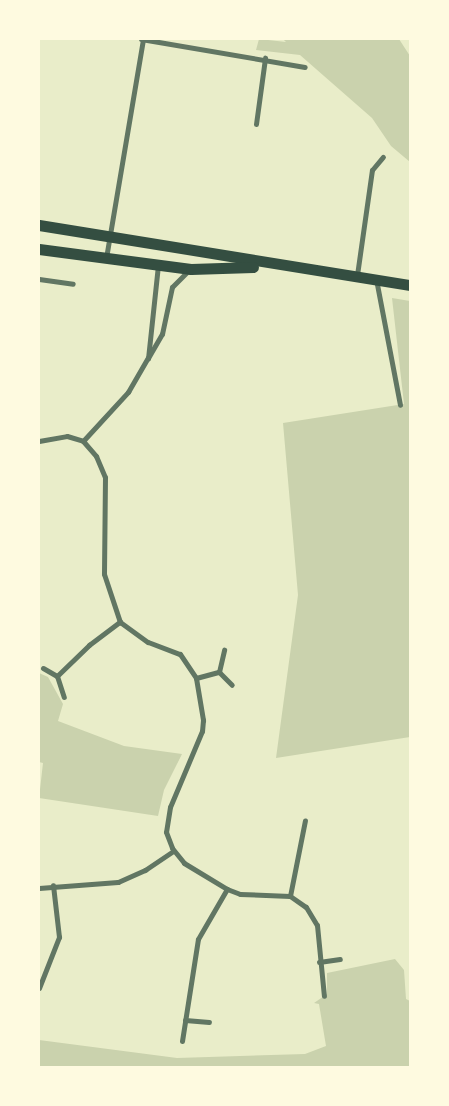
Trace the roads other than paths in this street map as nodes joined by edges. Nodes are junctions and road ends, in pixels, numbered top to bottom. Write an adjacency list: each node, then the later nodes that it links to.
1 (142, 39): 2 (street); 7 (street)
2 (266, 58): 3 (street); 4 (street)
3 (305, 67)
4 (256, 124)
5 (382, 156): 13 (street)
6 (39, 225): 7 (main road)
7 (109, 239): 9 (street); 11 (main road)
8 (39, 249): 9 (main road)
9 (106, 258): 10 (main road)
10 (158, 265): 12 (main road); 18 (street)
11 (277, 265): 12 (main road); 13 (main road)
12 (191, 269): 18 (street)
13 (357, 275): 15 (main road)
14 (39, 278): 16 (street)
15 (376, 279): 17 (main road); 19 (street)
16 (73, 284)
17 (410, 285)
18 (148, 358): 20 (street)
19 (400, 405)
20 (83, 441): 21 (street); 22 (street)
21 (39, 442)
22 (120, 622): 26 (street); 27 (street)
23 (224, 650): 25 (street)
24 (43, 668): 26 (street)
25 (218, 672): 27 (street); 28 (street)
26 (57, 676): 29 (street)
27 (196, 678): 31 (street)
28 (232, 685)
29 (64, 697)
30 (304, 820): 35 (street)
31 (173, 851): 32 (street); 34 (street)
32 (53, 885): 33 (street); 38 (street)
33 (39, 888)
34 (227, 889): 35 (street); 40 (street)
35 (290, 896): 37 (street)
36 (340, 959): 37 (street)
37 (319, 962): 39 (street)
38 (39, 988)
39 (324, 996)
40 (185, 1020): 41 (street); 42 (street)
41 (209, 1022)
42 (182, 1041)

